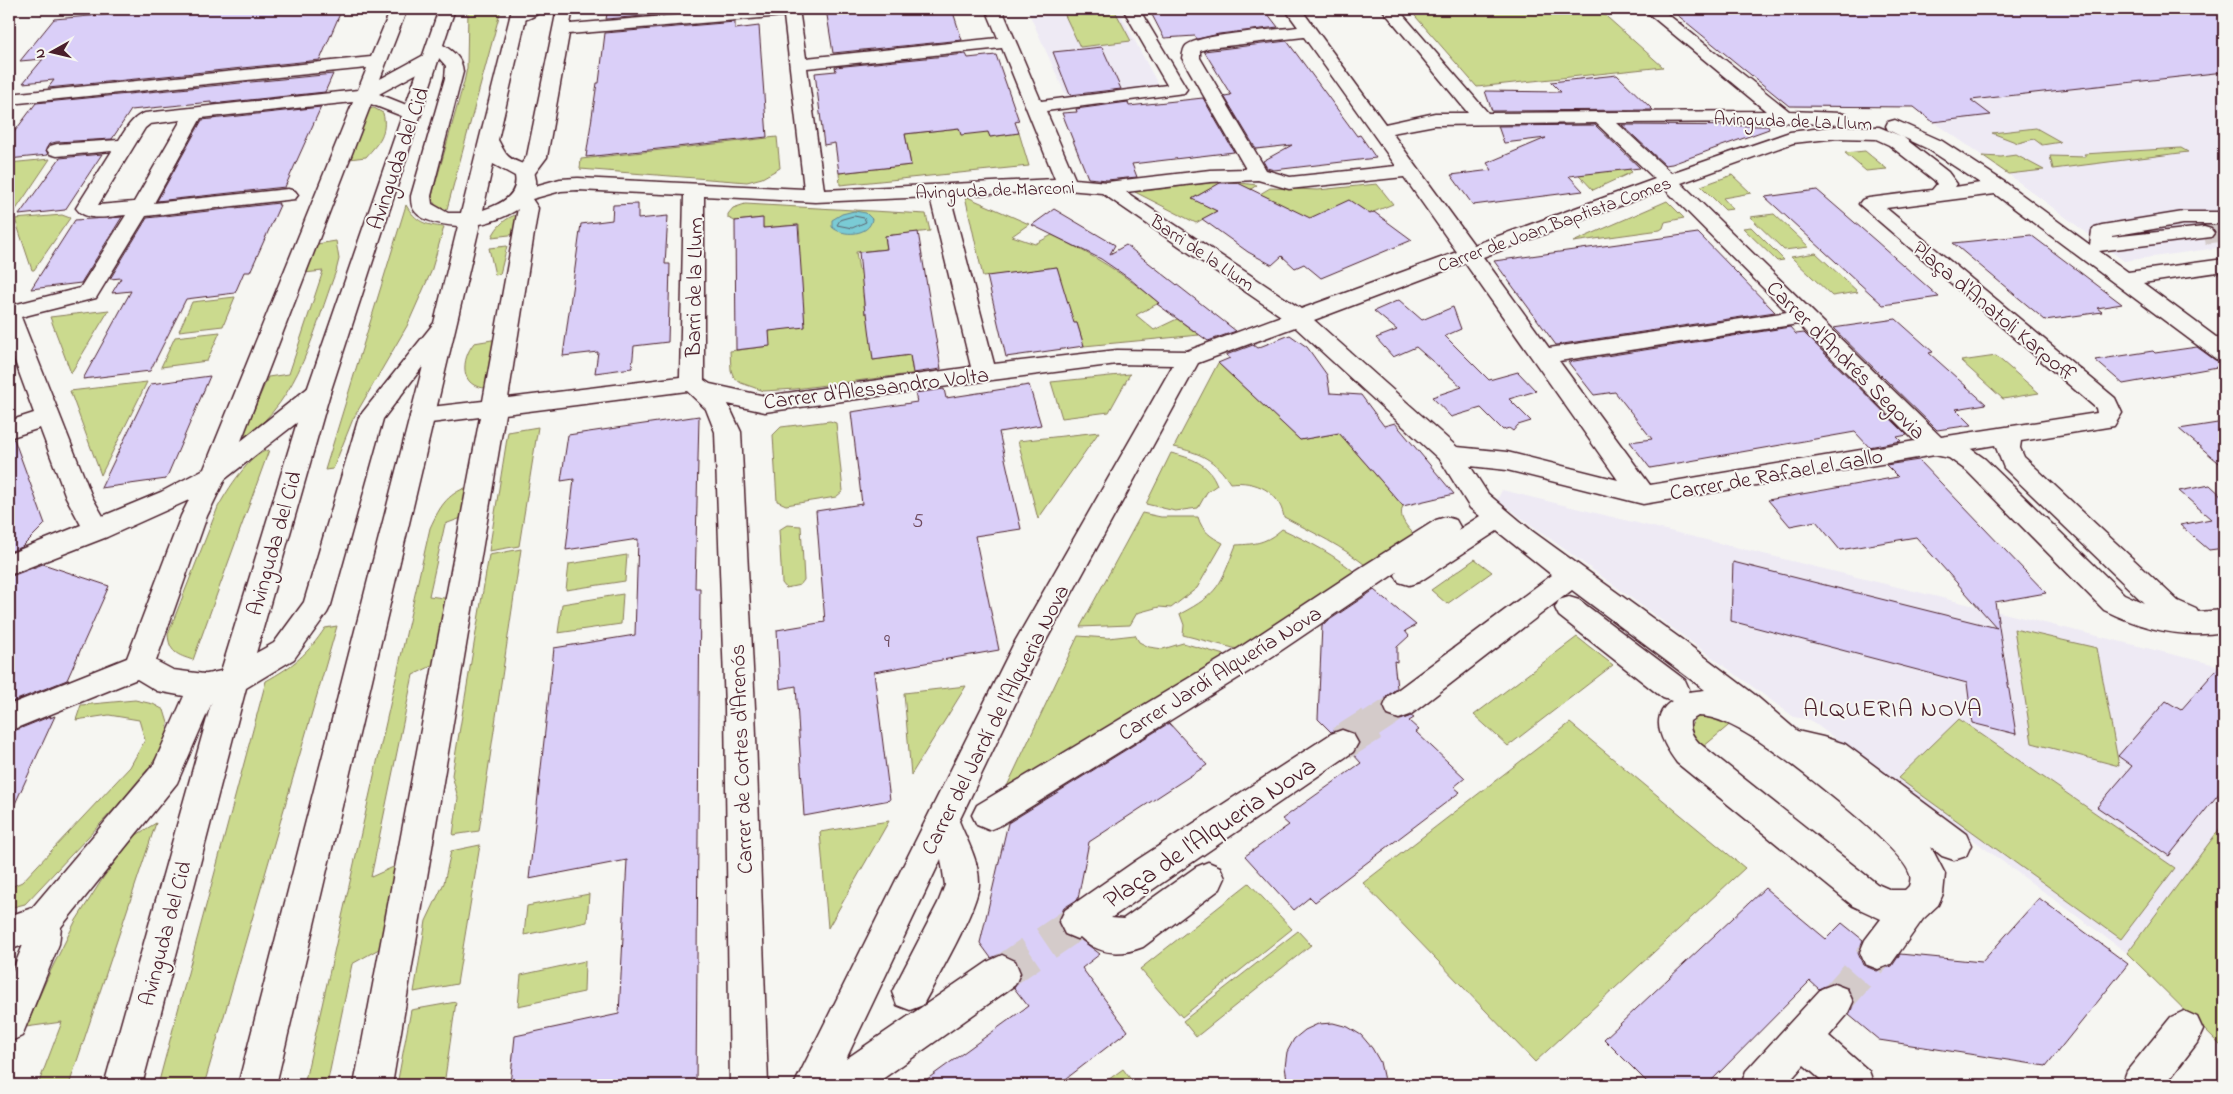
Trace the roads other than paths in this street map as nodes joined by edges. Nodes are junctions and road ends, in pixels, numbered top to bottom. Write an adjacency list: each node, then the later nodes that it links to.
1 (399, 9): 15 (street)
2 (447, 9): 14 (street, Avinguda del Cid)
3 (566, 9): 11 (street)
4 (791, 9): 11 (street); 16 (street)
5 (994, 9): 13 (street)
6 (1131, 9): 19 (street)
7 (1294, 9): 12 (street)
8 (1390, 9): 24 (street)
9 (1651, 9): 22 (street)
10 (524, 11): 27 (street)
11 (562, 30): 34 (street)
12 (1310, 31): 25 (street); 31 (street)
13 (1008, 42): 16 (street); 19 (street)
14 (432, 53): 17 (street); 21 (street, Avinguda del Cid); 44 (street)
15 (376, 62): 17 (street); 18 (street)
16 (800, 64): 41 (street)
17 (364, 95): 20 (street); 21 (street); 71 (street)
18 (9, 99)
19 (1035, 108): 33 (street)
20 (194, 113): 42 (street); 42 (street)
21 (412, 114): 60 (street, Avinguda del Cid)
22 (1784, 116): 23 (street, Avinguda de La Llum); 26 (street); 35 (street, Avinguda de La Llum)
23 (1602, 118): 24 (street, Avinguda de La Llum); 32 (street, Carrer d'Andrés Segovia)
24 (1483, 119): 25 (street, Avinguda de La Llum)
25 (1381, 130): 30 (street)
26 (1790, 138): 32 (street, Carrer de Joan Baptista Comes); 40 (street, Carrer de Joan Baptista Comes)
27 (490, 142): 34 (street); 44 (street)
28 (116, 144): 29 (street)
29 (57, 150)
30 (1410, 170): 31 (street, Avinguda de Marconi); 48 (street)
31 (1259, 174): 36 (street, Avinguda de Marconi)
32 (1668, 181): 48 (street, Carrer de Joan Baptista Comes); 52 (street, Carrer d'Andrés Segovia)
33 (1067, 184): 36 (street, Avinguda de Marconi); 38 (street, Avinguda de Marconi)
34 (523, 185): 37 (street, Avinguda de Marconi); 44 (street); 62 (street)
35 (1999, 187): 40 (street); 47 (street, Avinguda de La Llum)
36 (1107, 188): 53 (street, Barri de la Llum)
37 (694, 191): 41 (street, Avinguda de Marconi); 59 (street, Barri de la Llum)
38 (939, 191): 41 (street, Avinguda de Marconi); 58 (street)
39 (288, 195): 42 (street)
40 (1938, 195): 65 (street, Plaça d'Anatoli Karpoff)
41 (815, 196)
42 (140, 210): 51 (street)
43 (2224, 218): 47 (street)
44 (469, 220): 54 (street)
45 (2204, 233): 47 (street)
46 (2224, 242): 47 (street)
47 (2091, 246): 50 (street, Avinguda de La Llum)
48 (1470, 254): 53 (street, Carrer de Joan Baptista Comes); 56 (street)
49 (2224, 265): 50 (street)
50 (2124, 279): 55 (street, Avinguda de La Llum)
51 (9, 314): 64 (street)
52 (1803, 316): 56 (street); 69 (street, Carrer d'Andrés Segovia)
53 (1298, 317): 57 (street, Carrer d'Alessandro Volta); 70 (street, Barri de la Llum)
54 (446, 322): 63 (street); 83 (street)
55 (2224, 354)
56 (1543, 356): 72 (street)
57 (1189, 358): 58 (street, Carrer d'Alessandro Volta); 90 (street, Carrer del Jardí de l'Alqueria Nova)
58 (984, 373): 61 (street, Carrer d'Alessandro Volta)
59 (697, 386): 61 (street, Carrer d'Alessandro Volta); 62 (street, Carrer d'Alessandro Volta); 67 (street, Carrer de Cortes d'Arenós)
60 (318, 393): 71 (street); 83 (street, Avinguda del Cid)
61 (765, 404): 67 (street)
62 (493, 408): 63 (street, Carrer d'Alessandro Volta); 105 (street)
63 (422, 416): 104 (street)
64 (48, 417): 66 (street); 75 (street)
65 (2105, 420): 68 (street, Carrer de Rafael el Gallo)
66 (9, 430)
67 (728, 432): 106 (street, Carrer de Cortes d'Arenós)
68 (2009, 434): 69 (street, Carrer de Rafael el Gallo); 80 (street)
69 (1943, 444): 72 (street, Carrer de Rafael el Gallo); 80 (street, Carrer d'Andrés Segovia)
70 (1450, 455): 72 (street, Carrer de Rafael el Gallo); 73 (street, Barri de la Llum)
71 (215, 474): 75 (street); 82 (street)
72 (1643, 495)
73 (1497, 518): 77 (street); 78 (street, Barri de la Llum)
74 (1446, 527): 89 (street, Carrer Jardí Alquería Nova)
75 (97, 530): 76 (street)
76 (9, 566)
77 (1409, 575)
78 (1572, 575): 81 (street, Barri de la Llum); 85 (street)
79 (1569, 608): 84 (street)
80 (2219, 622)
81 (1639, 624): 84 (street); 87 (street, Barri de la Llum)
82 (139, 666): 83 (street); 86 (street)
83 (218, 684): 94 (street); 103 (street, Avinguda del Cid)
84 (1675, 702): 87 (street); 93 (street)
85 (1405, 711)
86 (9, 718)
87 (1788, 743): 91 (street); 93 (street)
88 (1351, 746): 92 (street, Plaça de l'Alqueria Nova)
89 (989, 815)
90 (942, 821): 98 (street); 107 (street, Carrer del Jardí de l'Alqueria Nova)
91 (1954, 845)
92 (1208, 878)
93 (1912, 907): 96 (street)
94 (44, 921): 95 (street); 100 (street)
95 (9, 933)
96 (1878, 952)
97 (1002, 973): 108 (street)
98 (910, 992)
99 (1834, 1002): 102 (street)
100 (9, 1023)
101 (2184, 1030): 111 (street)
102 (1803, 1038): 109 (street); 110 (street)
103 (123, 1085)
104 (257, 1085)
105 (373, 1085)
106 (749, 1085)
107 (813, 1085)
108 (841, 1085)
109 (1760, 1085)
110 (1855, 1085)
111 (2141, 1085)

